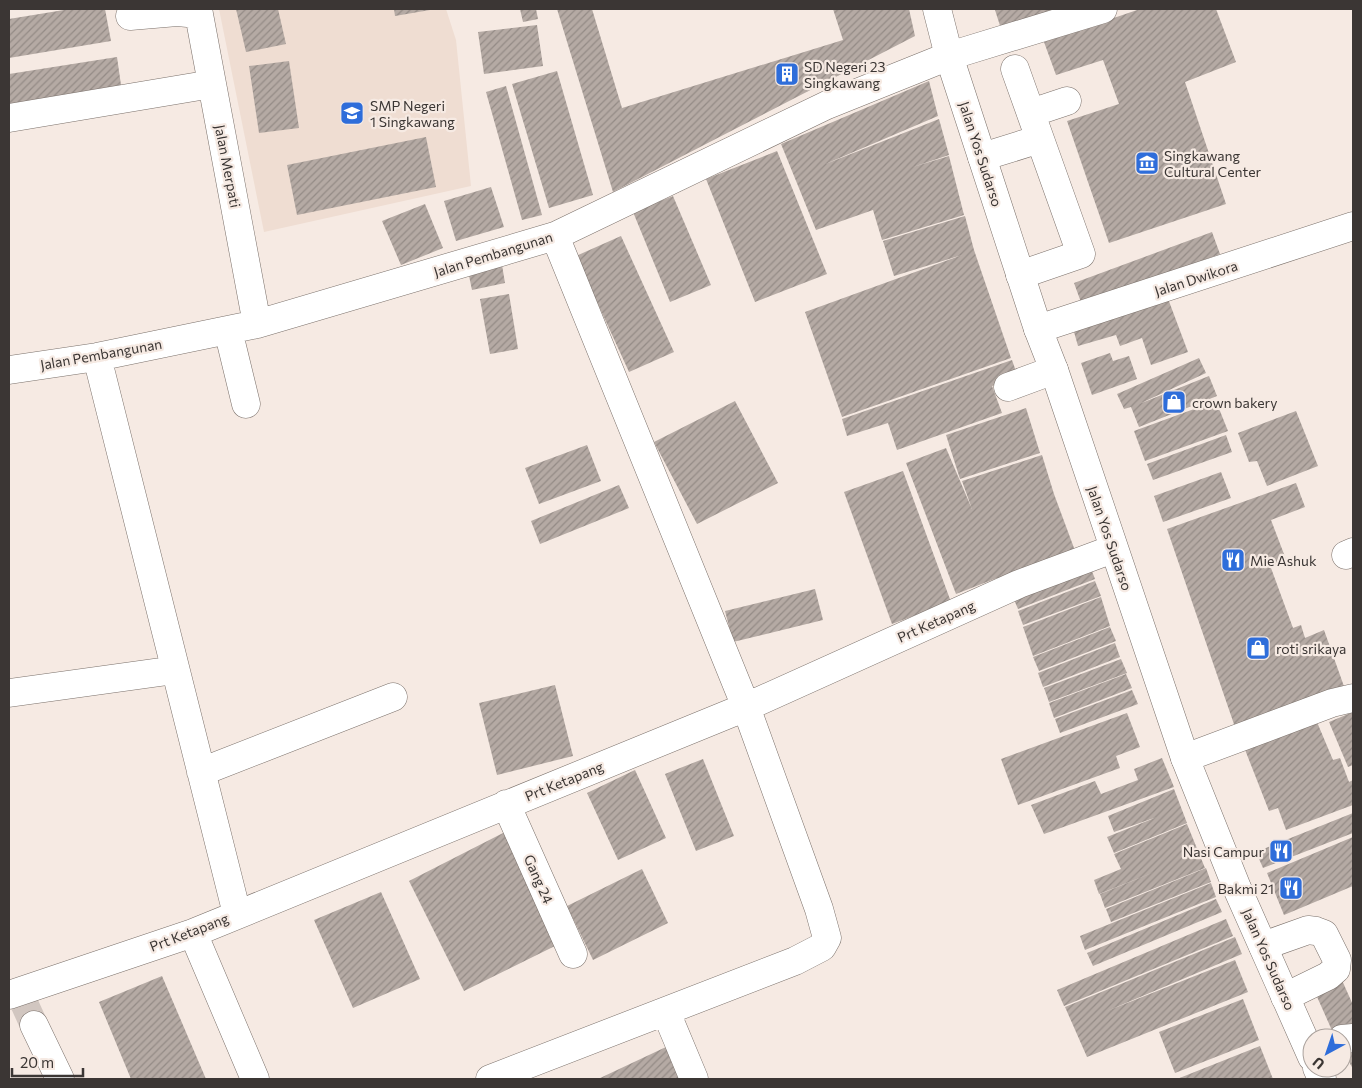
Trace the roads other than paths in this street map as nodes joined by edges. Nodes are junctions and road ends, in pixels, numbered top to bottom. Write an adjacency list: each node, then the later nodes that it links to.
1 (937, 9): 5 (street, Jalan Yos Sudarso)
2 (1103, 9): 5 (street, Jalan Pembangunan)
3 (199, 12): 4 (street); 7 (street, Jalan Merpati)
4 (130, 16)
5 (949, 56): 12 (street, Jalan Yos Sudarso); 14 (street, Jalan Pembangunan)
6 (1015, 69): 9 (street)
7 (212, 84): 10 (street); 16 (street, Jalan Merpati)
8 (1067, 101): 9 (street)
9 (1031, 113): 11 (street)
10 (9, 118)
11 (1040, 138): 12 (street); 15 (street)
12 (982, 157): 15 (street, Jalan Yos Sudarso)
13 (1353, 226): 17 (street, Jalan Dwikora)
14 (555, 236): 16 (street, Jalan Pembangunan); 29 (street)
15 (1020, 276): 17 (street, Jalan Yos Sudarso)
16 (257, 324): 18 (street, Jalan Pembangunan)
17 (1038, 329): 21 (street, Jalan Yos Sudarso)
18 (228, 330): 19 (street, Jalan Pembangunan); 23 (street)
19 (97, 357): 20 (street, Jalan Pembangunan); 25 (street)
20 (9, 370)
21 (1054, 370): 22 (street); 24 (street, Jalan Yos Sudarso)
22 (1008, 387)
23 (246, 404)
24 (1113, 549): 29 (street, Prt Ketapang); 30 (street, Jalan Yos Sudarso)
25 (175, 670): 26 (street); 31 (street)
26 (9, 693)
27 (394, 697): 31 (street)
28 (1353, 698): 30 (street)
29 (746, 707): 32 (street, Prt Ketapang); 39 (street)
30 (1185, 758): 35 (street, Jalan Yos Sudarso)
31 (201, 772): 33 (street)
32 (506, 804): 33 (street, Prt Ketapang); 36 (street, Gang 24)
33 (237, 914): 34 (street, Prt Ketapang)
34 (193, 933): 38 (street, Prt Ketapang); 42 (street)
35 (1263, 946): 37 (street, Jalan Yos Sudarso); 37 (street)
36 (573, 954)
37 (1286, 997): 40 (street, Jalan Yos Sudarso)
38 (22, 1004): 41 (street)
39 (666, 1012): 43 (street); 44 (street)
40 (1302, 1032)
41 (60, 1079)
42 (255, 1079)
43 (490, 1079)
44 (694, 1079)

